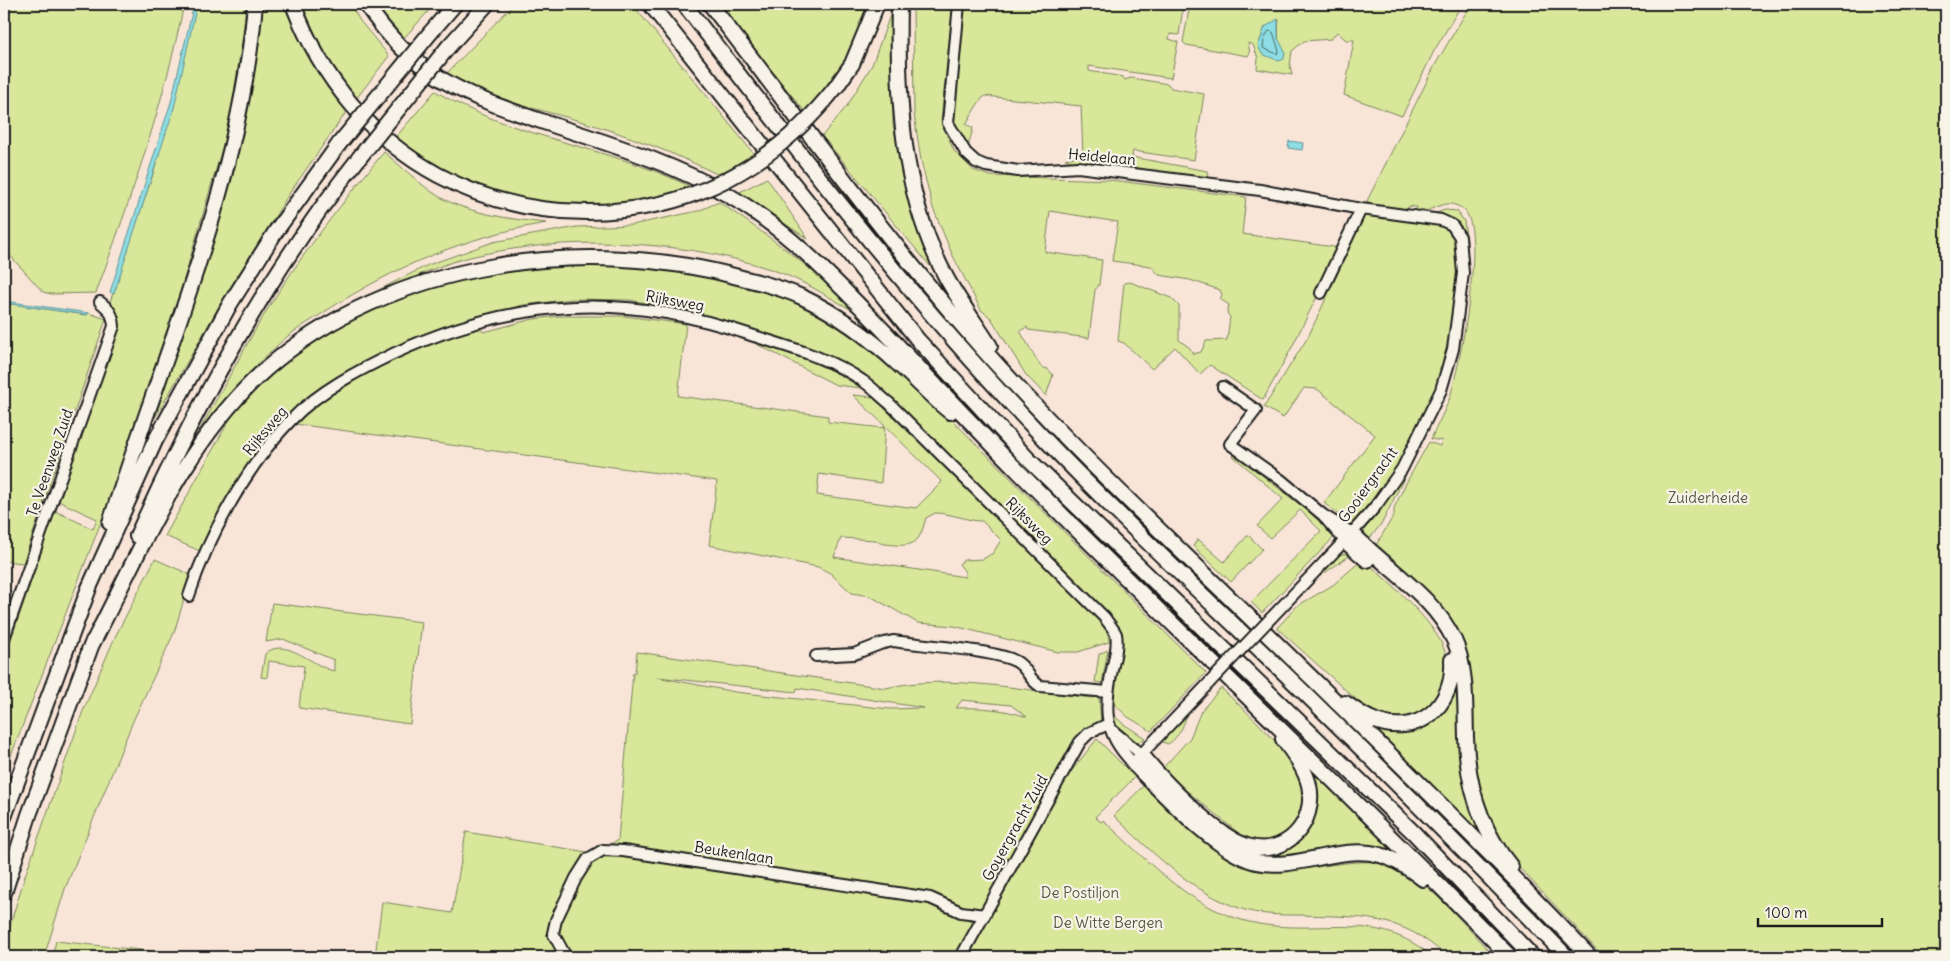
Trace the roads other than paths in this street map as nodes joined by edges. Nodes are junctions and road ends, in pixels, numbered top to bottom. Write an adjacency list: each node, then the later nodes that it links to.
1 (255, 4): 21 (highway)
2 (293, 4): 10 (highway, bridge)
3 (359, 4): 13 (highway)
4 (366, 4): 13 (highway)
5 (455, 4): 21 (highway, bridge)
6 (488, 4): 24 (highway, bridge)
7 (650, 4): 39 (highway)
8 (684, 4): 40 (highway)
9 (710, 4): 17 (highway)
10 (877, 4)
11 (899, 4): 17 (highway)
12 (959, 4): 14 (street, Heidelaan)
13 (575, 134): 19 (highway)
14 (1361, 209): 15 (street); 20 (street, Gooiergracht)
15 (1321, 293)
16 (100, 302): 23 (street, Te Veenweg Zuid)
17 (1012, 380): 26 (highway)
18 (1223, 387): 20 (street)
19 (998, 450): 24 (highway); 28 (highway)
20 (1349, 537): 26 (highway); 30 (street, Gooiergracht, bridge); 34 (highway)
21 (89, 588): 31 (highway)
22 (189, 596): 27 (street, Rijksweg)
23 (4, 638)
24 (89, 650): 32 (highway)
25 (816, 656): 27 (street)
26 (1321, 687): 34 (highway)
27 (1108, 689): 29 (street)
28 (1269, 717): 30 (highway); 33 (highway)
29 (1109, 726): 30 (street); 35 (street, Goyergracht Zuid)
30 (1137, 759): 33 (highway)
31 (4, 817)
32 (4, 892)
33 (1457, 903): 38 (highway)
34 (1544, 909): 41 (highway)
35 (984, 915): 36 (street, Beukenlaan); 37 (street, Goyergracht Zuid)
36 (566, 957)
37 (961, 957)
38 (1510, 957)
39 (1533, 957)
40 (1567, 957)
41 (1590, 957)

